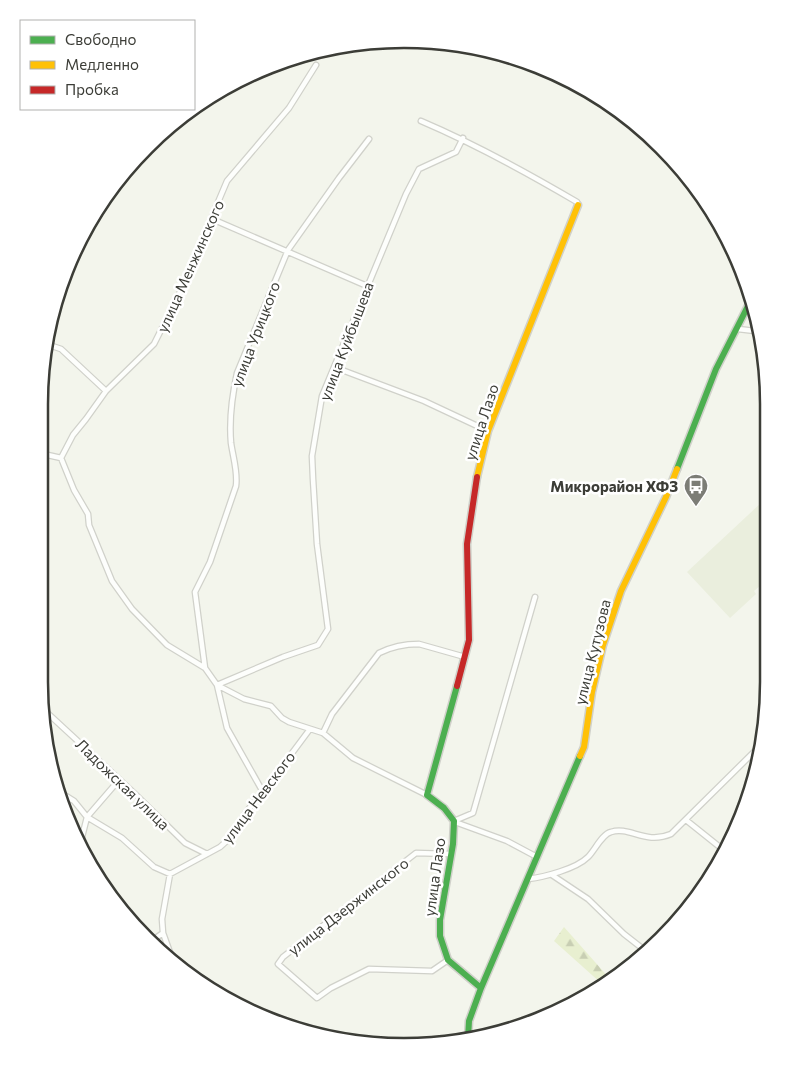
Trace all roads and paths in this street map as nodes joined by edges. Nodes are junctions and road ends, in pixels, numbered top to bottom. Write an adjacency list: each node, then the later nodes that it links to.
1 (316, 65): 6 (street, улица Менжинского)
2 (421, 121): 3 (street, улица Лазо)
3 (463, 138): 5 (street, улица Лазо); 8 (street, улица Куйбышева)
4 (369, 139): 7 (street, улица Урицкого)
5 (578, 205): 15 (street, улица Лазо)
6 (212, 219): 7 (street); 14 (street, улица Менжинского)
7 (288, 250): 8 (street); 20 (street, улица Урицкого)
8 (367, 286): 13 (street, улица Куйбышева)
9 (747, 309): 10 (street, улица Кутузова)
10 (738, 329): 11 (street); 37 (street, улица Кутузова)
11 (753, 329)
12 (52, 346): 14 (street)
13 (334, 367): 15 (street); 21 (street, улица Куйбышева)
14 (106, 391): 17 (street, улица Менжинского)
15 (488, 431): 19 (street, улица Лазо)
16 (48, 455): 17 (street)
17 (61, 458): 20 (street)
18 (535, 597): 32 (street, улица Лазо)
19 (465, 657): 24 (street); 28 (street, улица Лазо)
20 (205, 668): 21 (street)
21 (217, 685): 23 (street); 27 (street)
22 (49, 715): 26 (street, Ладожская улица)
23 (310, 729): 24 (street); 27 (street, улица Невского)
24 (323, 734): 28 (street)
25 (754, 751): 31 (street)
26 (119, 780): 30 (street); 35 (street, Ладожская улица)
27 (263, 792): 35 (street, улица Невского)
28 (427, 795): 32 (street, улица Лазо)
29 (66, 796): 30 (street)
30 (87, 817): 33 (street); 38 (street)
31 (686, 820): 34 (street); 39 (street)
32 (454, 821): 36 (street, улица Лазо); 37 (street)
33 (82, 835)
34 (720, 847)
35 (207, 854): 38 (street, улица Невского)
36 (451, 854): 45 (street, улица Лазо); 45 (street, улица Дзержинского)
37 (537, 857): 40 (street, улица Кутузова)
38 (170, 874): 41 (street)
39 (552, 875): 40 (street); 43 (street)
40 (528, 879): 46 (street, улица Кутузова)
41 (163, 933): 42 (street); 44 (street)
42 (157, 937)
43 (641, 947)
44 (169, 949)
45 (448, 960): 46 (street)
46 (481, 988): 47 (street)
47 (468, 1032)

